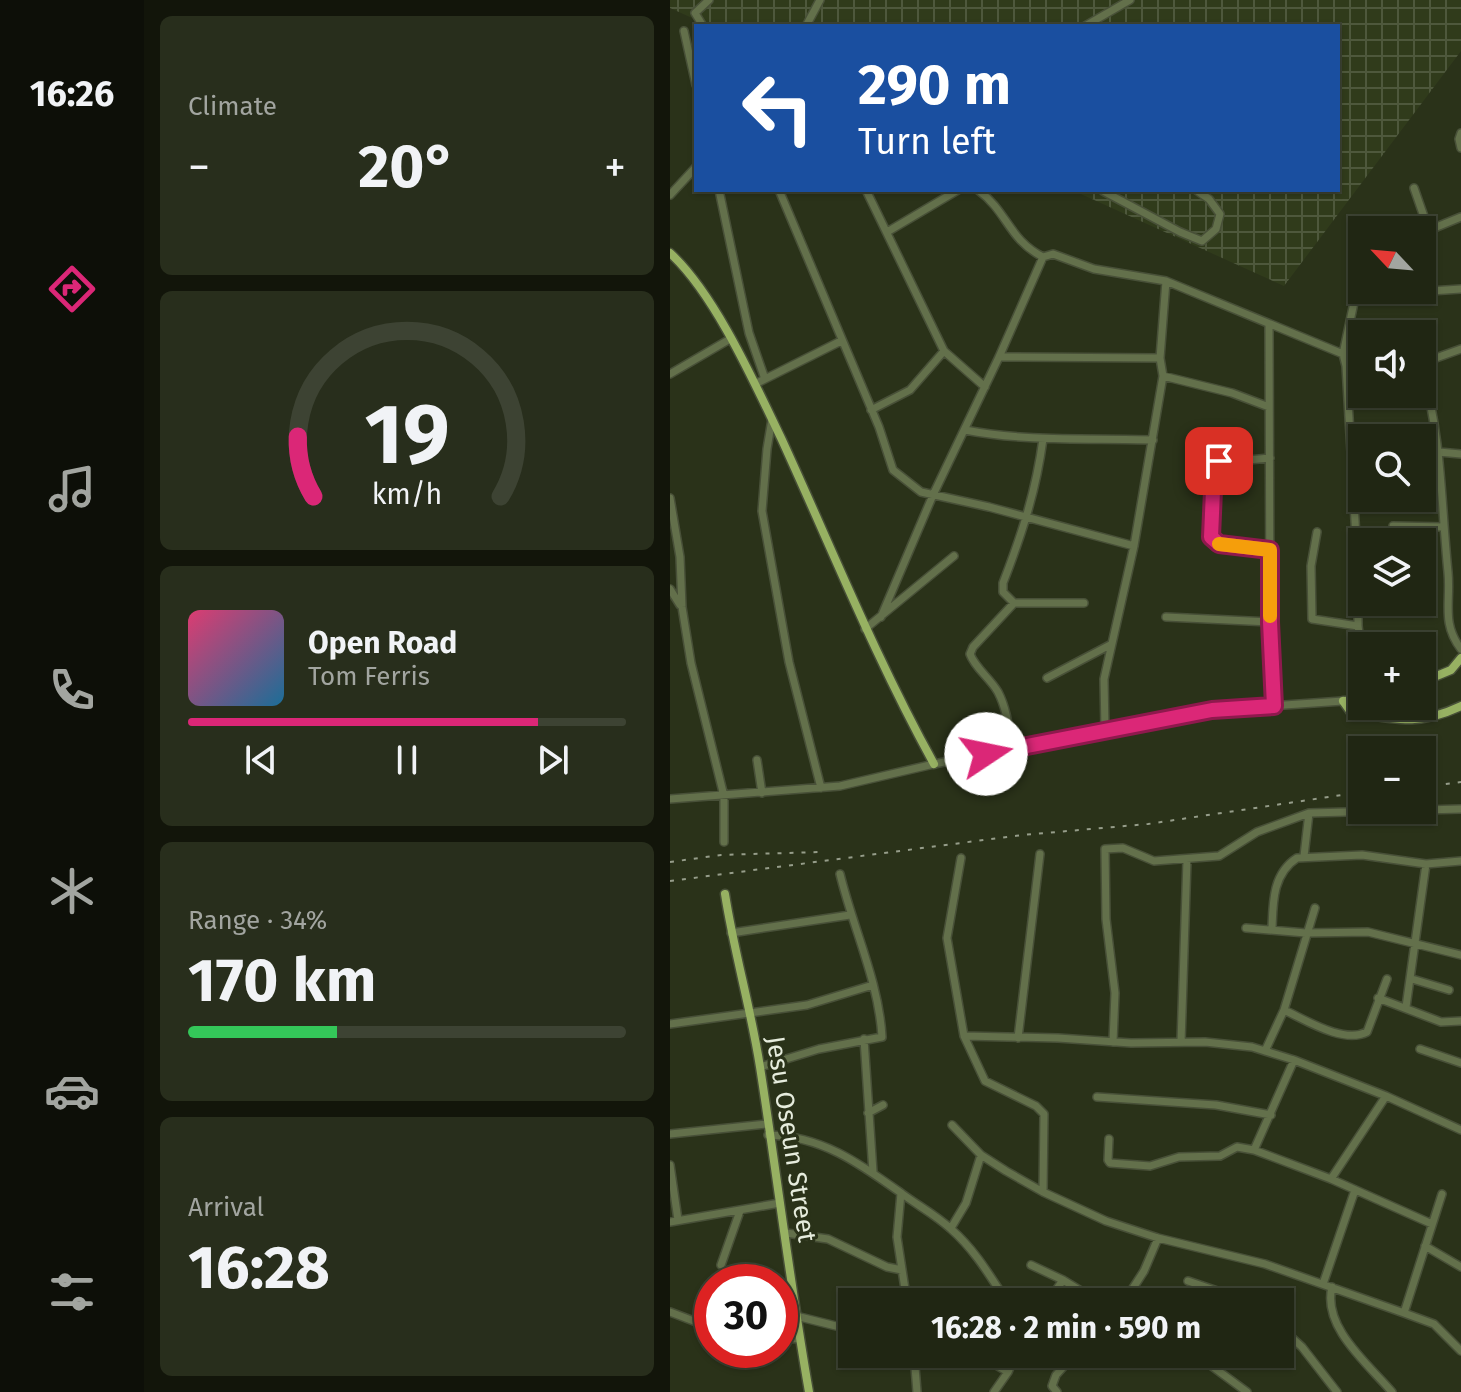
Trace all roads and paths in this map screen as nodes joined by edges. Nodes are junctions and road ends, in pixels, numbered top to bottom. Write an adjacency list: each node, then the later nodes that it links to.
1 (709, 0): 4 (street)
2 (820, 0): 5 (street)
3 (1130, 0): 6 (street)
4 (702, 24)
5 (807, 24)
6 (1088, 24)
7 (684, 31): 8 (street)
8 (694, 76)
9 (1461, 133): 10 (street)
10 (1461, 148)
11 (694, 169): 20 (street)
12 (1414, 188): 21 (street)
13 (719, 192): 43 (street)
14 (780, 192): 33 (street)
15 (867, 192): 24 (street)
16 (955, 192): 24 (street)
17 (981, 192): 26 (street)
18 (1105, 192): 19 (street)
19 (1199, 192)
20 (670, 195)
21 (1422, 216)
22 (1461, 217): 23 (street)
23 (1436, 228)
24 (887, 232): 35 (street)
25 (670, 253): 32 (main road)
26 (1043, 257): 27 (street); 37 (street)
27 (1166, 281): 31 (street); 38 (street)
28 (1461, 289): 29 (street)
29 (1436, 291)
30 (1352, 304): 36 (street)
31 (1269, 325): 36 (street); 46 (street)
32 (730, 339): 41 (street); 44 (main road)
33 (841, 341): 43 (street); 48 (street)
34 (1461, 349): 39 (street)
35 (944, 351): 45 (street); 48 (street)
36 (1343, 354): 40 (street)
37 (999, 357): 38 (street); 45 (street)
38 (1160, 358): 42 (street)
39 (1436, 358)
40 (1346, 366): 72 (street)
41 (670, 374)
42 (1163, 376): 46 (street); 52 (street)
43 (765, 379): 44 (street)
44 (755, 384): 49 (main road)
45 (985, 387): 50 (street)
46 (1269, 407): 55 (street)
47 (1430, 408): 53 (street)
48 (871, 410): 56 (street)
49 (772, 419): 73 (main road); 88 (street)
50 (965, 430): 51 (street); 56 (street)
51 (1043, 439): 52 (street); 58 (street)
52 (1153, 440): 62 (street)
53 (1439, 452): 54 (street); 60 (street)
54 (1461, 454)
55 (1270, 458): 63 (street); 63 (street)
56 (933, 495): 58 (street); 69 (street)
57 (670, 498): 68 (street)
58 (1028, 519): 62 (street); 66 (street)
59 (1393, 526): 60 (street)
60 (1444, 527): 76 (street)
61 (1317, 532): 72 (street)
62 (1134, 546): 75 (street)
63 (1270, 550): 71 (street)
64 (954, 556): 69 (street)
65 (670, 589): 68 (street)
66 (1014, 603): 67 (street); 85 (street)
67 (1084, 603)
68 (682, 607): 90 (street)
69 (881, 617): 73 (street)
70 (1166, 617): 71 (street)
71 (1270, 622): 82 (street)
72 (1358, 626): 74 (street)
73 (865, 629): 87 (main road)
74 (1359, 632)
75 (1110, 645): 79 (street); 84 (street)
76 (1461, 649)
77 (1461, 658): 78 (main road)
78 (1436, 676)
79 (1047, 678)
80 (1343, 701): 81 (main road); 82 (street); 83 (main road)
81 (1348, 701)
82 (1274, 706): 84 (street)
83 (1461, 706)
84 (1105, 730): 85 (street)
85 (1012, 749): 87 (street)
86 (757, 760): 89 (street)
87 (934, 764): 88 (street)
88 (821, 788): 89 (street)
89 (762, 793): 90 (street)
90 (724, 796): 91 (street); 94 (street)
91 (670, 799)
92 (1461, 809): 93 (street)
93 (1309, 813): 96 (street); 98 (street)
94 (724, 842)
95 (1040, 854): 122 (street)
96 (1304, 856): 100 (street); 106 (street)
97 (961, 858): 121 (street)
98 (1187, 860): 124 (street); 125 (street)
99 (1461, 861): 100 (street)
100 (1426, 864): 109 (street)
101 (840, 874): 104 (street)
102 (725, 894): 107 (main road, Jesu Oseun Street)
103 (1315, 908): 108 (street)
104 (850, 915): 107 (street); 113 (street)
105 (1246, 928): 106 (street)
106 (1272, 929): 108 (street)
107 (731, 933): 118 (main road, Jesu Oseun Street)
108 (1306, 933): 109 (street); 117 (street)
109 (1417, 944): 110 (street); 112 (street)
110 (1461, 955)
111 (1387, 979): 115 (street)
112 (1412, 979): 114 (street); 116 (street)
113 (873, 985): 118 (street); 123 (street)
114 (1449, 990)
115 (1378, 998): 116 (street); 117 (street)
116 (1406, 1007): 119 (street)
117 (1284, 1010): 127 (street)
118 (750, 1013): 120 (street); 130 (main road, Jesu Oseun Street)
119 (1461, 1021)
120 (670, 1024)
121 (964, 1036): 122 (street); 148 (street)
122 (1018, 1038): 124 (street)
123 (864, 1039): 130 (street); 134 (street)
124 (1113, 1042): 125 (street)
125 (1181, 1042): 127 (street)
126 (1420, 1049): 129 (street)
127 (1265, 1051): 128 (street)
128 (1294, 1060): 131 (street); 135 (street)
129 (1461, 1063)
130 (760, 1067): 136 (main road, Jesu Oseun Street)
131 (1386, 1096): 138 (street); 146 (street)
132 (1097, 1097): 135 (street)
133 (883, 1105): 134 (street)
134 (868, 1113): 145 (street)
135 (1271, 1115): 142 (street)
136 (767, 1124): 139 (street); 140 (main road, Jesu Oseun Street)
137 (952, 1125): 143 (street)
138 (1461, 1130)
139 (670, 1134)
140 (768, 1135): 145 (street); 151 (main road, Jesu Oseun Street)
141 (1109, 1139): 142 (street)
142 (1254, 1150): 146 (street)
143 (981, 1155): 148 (street); 155 (street)
144 (670, 1165): 153 (street)
145 (873, 1172): 149 (street)
146 (1331, 1179): 147 (street)
147 (1355, 1190): 154 (street); 166 (street)
148 (1043, 1192): 157 (street)
149 (901, 1193): 155 (street); 163 (street)
150 (1442, 1194): 154 (street)
151 (780, 1203): 152 (street); 156 (main road, Jesu Oseun Street)
152 (740, 1211): 153 (street); 159 (street)
153 (674, 1221)
154 (1432, 1224): 158 (street)
155 (951, 1228): 168 (street)
156 (786, 1233): 160 (main road, Jesu Oseun Street); 163 (street)
157 (1158, 1238): 166 (street); 171 (street)
158 (1425, 1246): 162 (street); 174 (street)
159 (721, 1264)
160 (790, 1264)
161 (1031, 1265): 164 (street)
162 (1461, 1267)
163 (902, 1270): 167 (street)
164 (1063, 1280): 169 (street); 170 (street)
165 (1188, 1281): 172 (street)
166 (1327, 1285): 174 (street); 194 (street)
167 (905, 1288)
168 (999, 1288)
169 (1058, 1288)
170 (1076, 1288)
171 (1133, 1288)
172 (1208, 1288)
173 (670, 1312): 176 (street)
174 (1404, 1313): 181 (street)
175 (798, 1316): 177 (street)
176 (694, 1321)
177 (838, 1326)
178 (798, 1328): 179 (main road, Jesu Oseun Street)
179 (800, 1339): 188 (main road, Jesu Oseun Street)
180 (1294, 1340): 193 (street)
181 (1461, 1351)
182 (915, 1368): 189 (street)
183 (1001, 1368): 187 (street)
184 (1010, 1368): 187 (street)
185 (1062, 1368): 191 (street)
186 (1214, 1368): 192 (street)
187 (1008, 1372): 190 (street)
188 (809, 1392)
189 (917, 1392)
190 (994, 1392)
191 (1057, 1392)
192 (1247, 1392)
193 (1337, 1392)
194 (1392, 1392)

